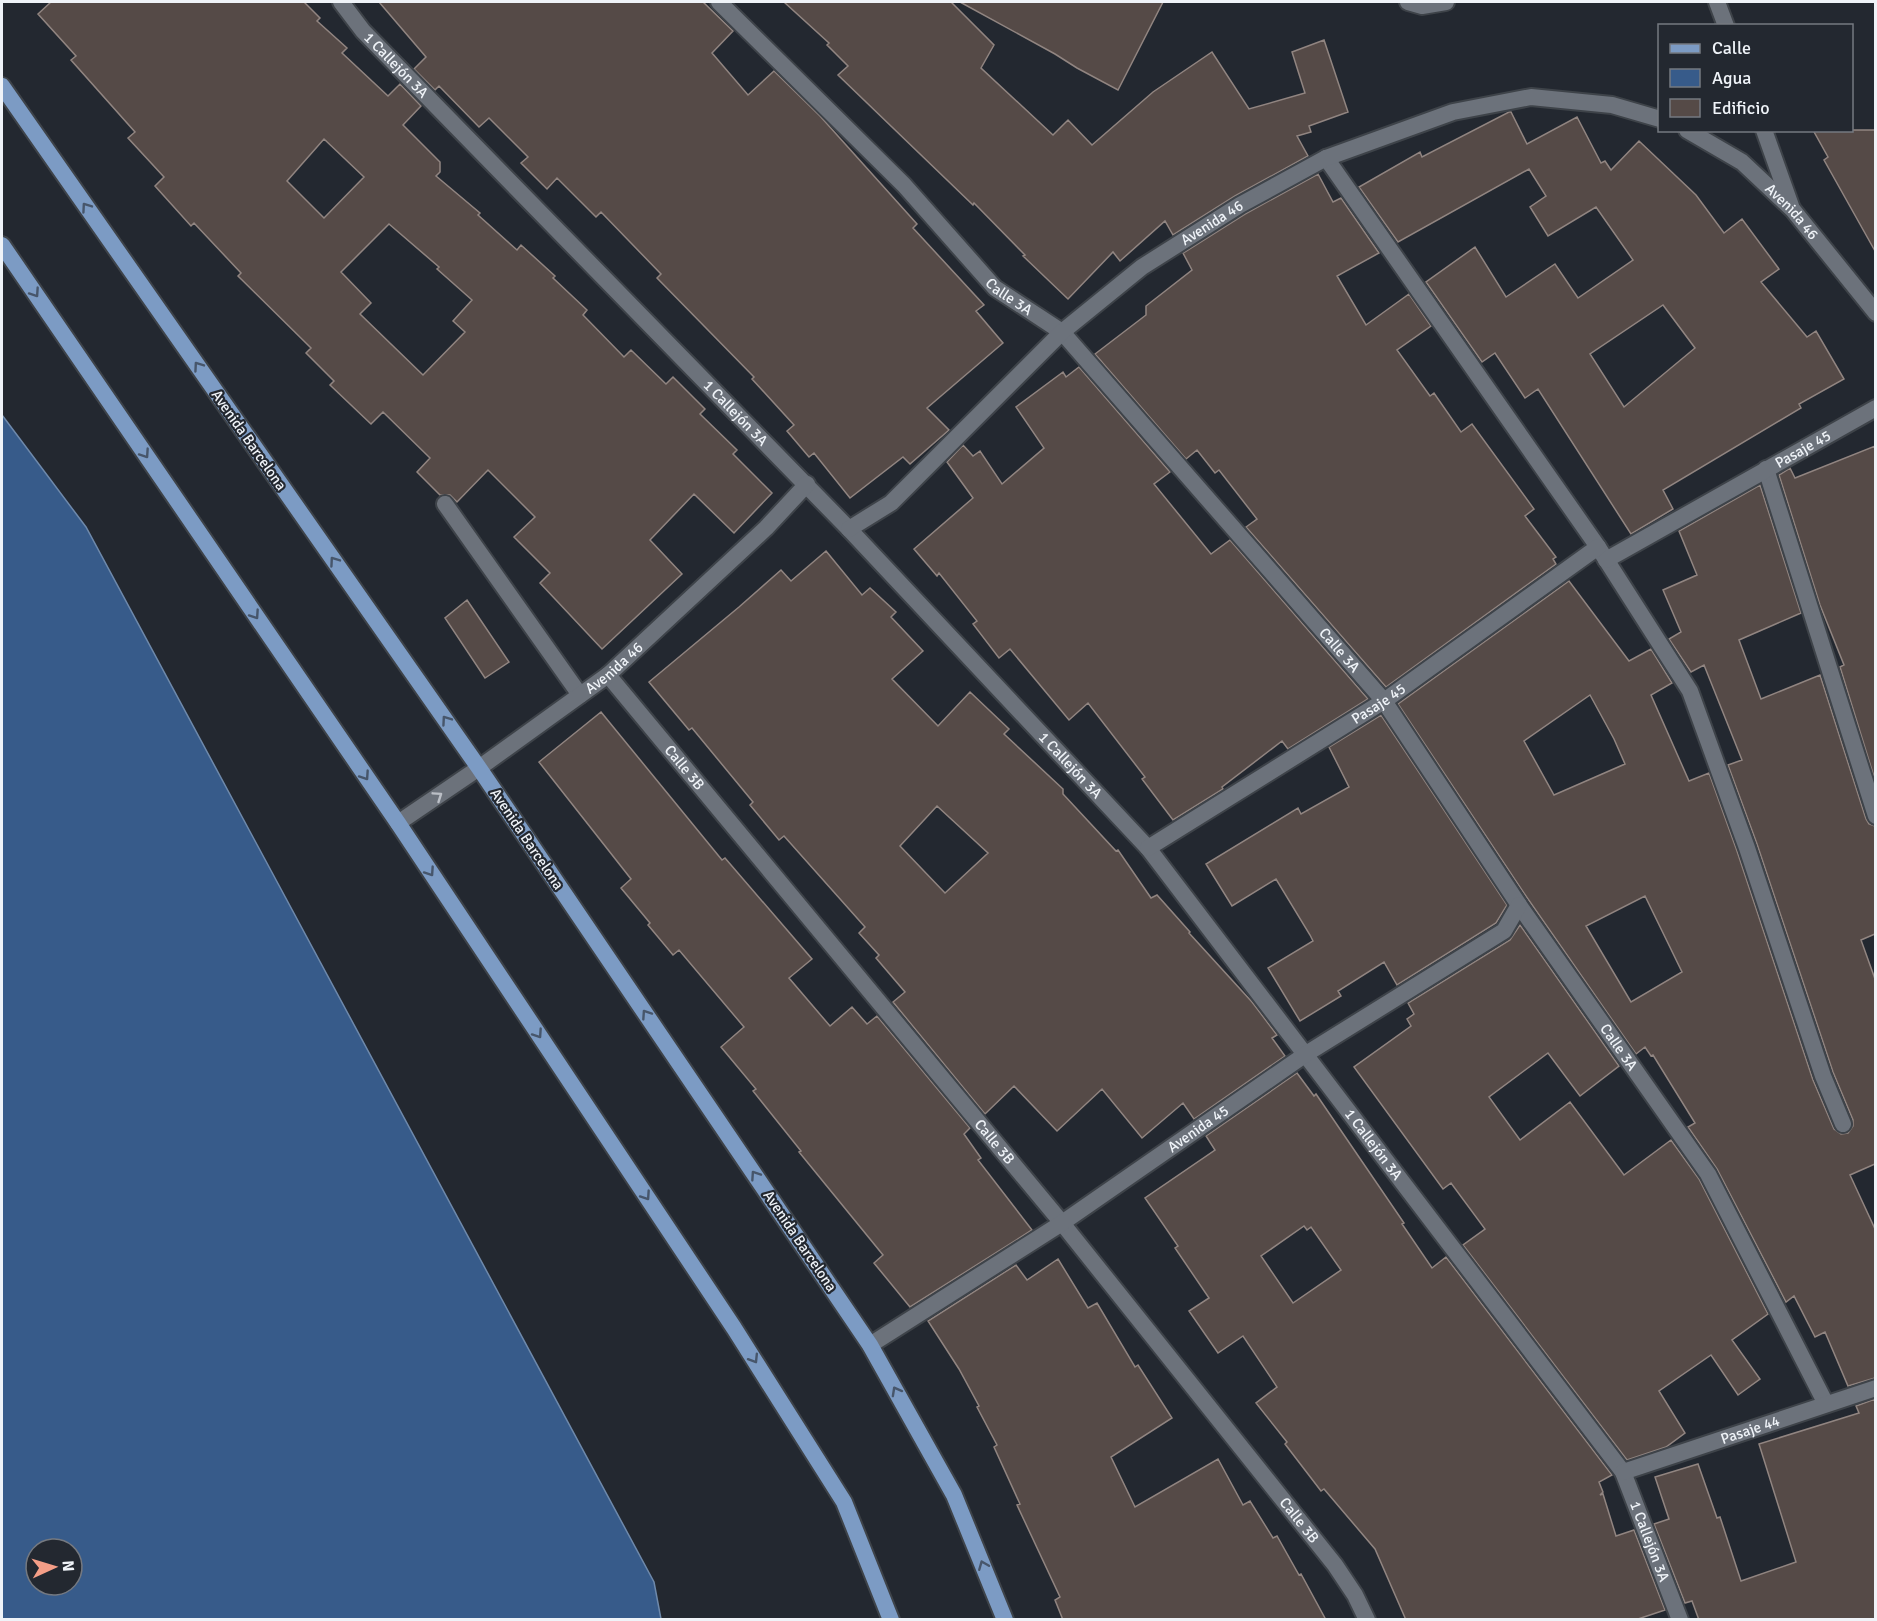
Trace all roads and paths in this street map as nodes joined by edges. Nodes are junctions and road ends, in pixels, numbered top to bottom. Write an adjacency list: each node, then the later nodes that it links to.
1 (341, 2): 18 (street, 1 Callejón 3A)
2 (719, 2): 15 (street, Calle 3A)
3 (1408, 2): 4 (street)
4 (1446, 2)
5 (1717, 2): 6 (street)
6 (1725, 24)
7 (2, 86): 25 (main road, Avenida Barcelona, one-way to 7)
8 (1658, 119): 11 (street, Avenida 46)
9 (1690, 132): 12 (street, Avenida 46)
10 (1765, 132): 12 (street)
11 (1326, 158): 15 (street, Avenida 46); 21 (street)
12 (1793, 210): 14 (street, Avenida 46)
13 (2, 245): 27 (main road, one-way to 27)
14 (1875, 313)
15 (1062, 332): 20 (street, Avenida 46); 24 (street, Calle 3A)
16 (1875, 408): 17 (street, Pasaje 45)
17 (1766, 470): 21 (street, Pasaje 45); 26 (street)
18 (807, 484): 20 (street, 1 Callejón 3A); 22 (street, Avenida 46)
19 (445, 504): 23 (street)
20 (849, 529): 28 (street, 1 Callejón 3A)
21 (1602, 553): 24 (street, Pasaje 45); 31 (street)
22 (608, 675): 23 (street, Avenida 46); 32 (street, Calle 3B)
23 (580, 695): 25 (street, Avenida 46)
24 (1384, 701): 28 (street, Pasaje 45); 29 (street, Calle 3A)
25 (479, 768): 27 (street, Avenida 46, one-way to 25); 33 (main road, Avenida Barcelona, one-way to 25)
26 (1875, 816)
27 (398, 823): 37 (main road, one-way to 37)
28 (1148, 848): 30 (street, 1 Callejón 3A)
29 (1519, 905): 30 (street, Avenida 45); 35 (street, Calle 3A)
30 (1306, 1054): 32 (street, Avenida 45); 36 (street, 1 Callejón 3A)
31 (1843, 1124)
32 (1062, 1223): 33 (street, Avenida 45); 39 (street, Calle 3B)
33 (870, 1345): 38 (main road, Avenida Barcelona, one-way to 33)
34 (1875, 1388): 35 (street, Pasaje 44)
35 (1826, 1404): 36 (street, Pasaje 44)
36 (1623, 1472): 40 (street, 1 Callejón 3A)
37 (891, 1620)
38 (1005, 1620)
39 (1367, 1620)
40 (1680, 1620)

